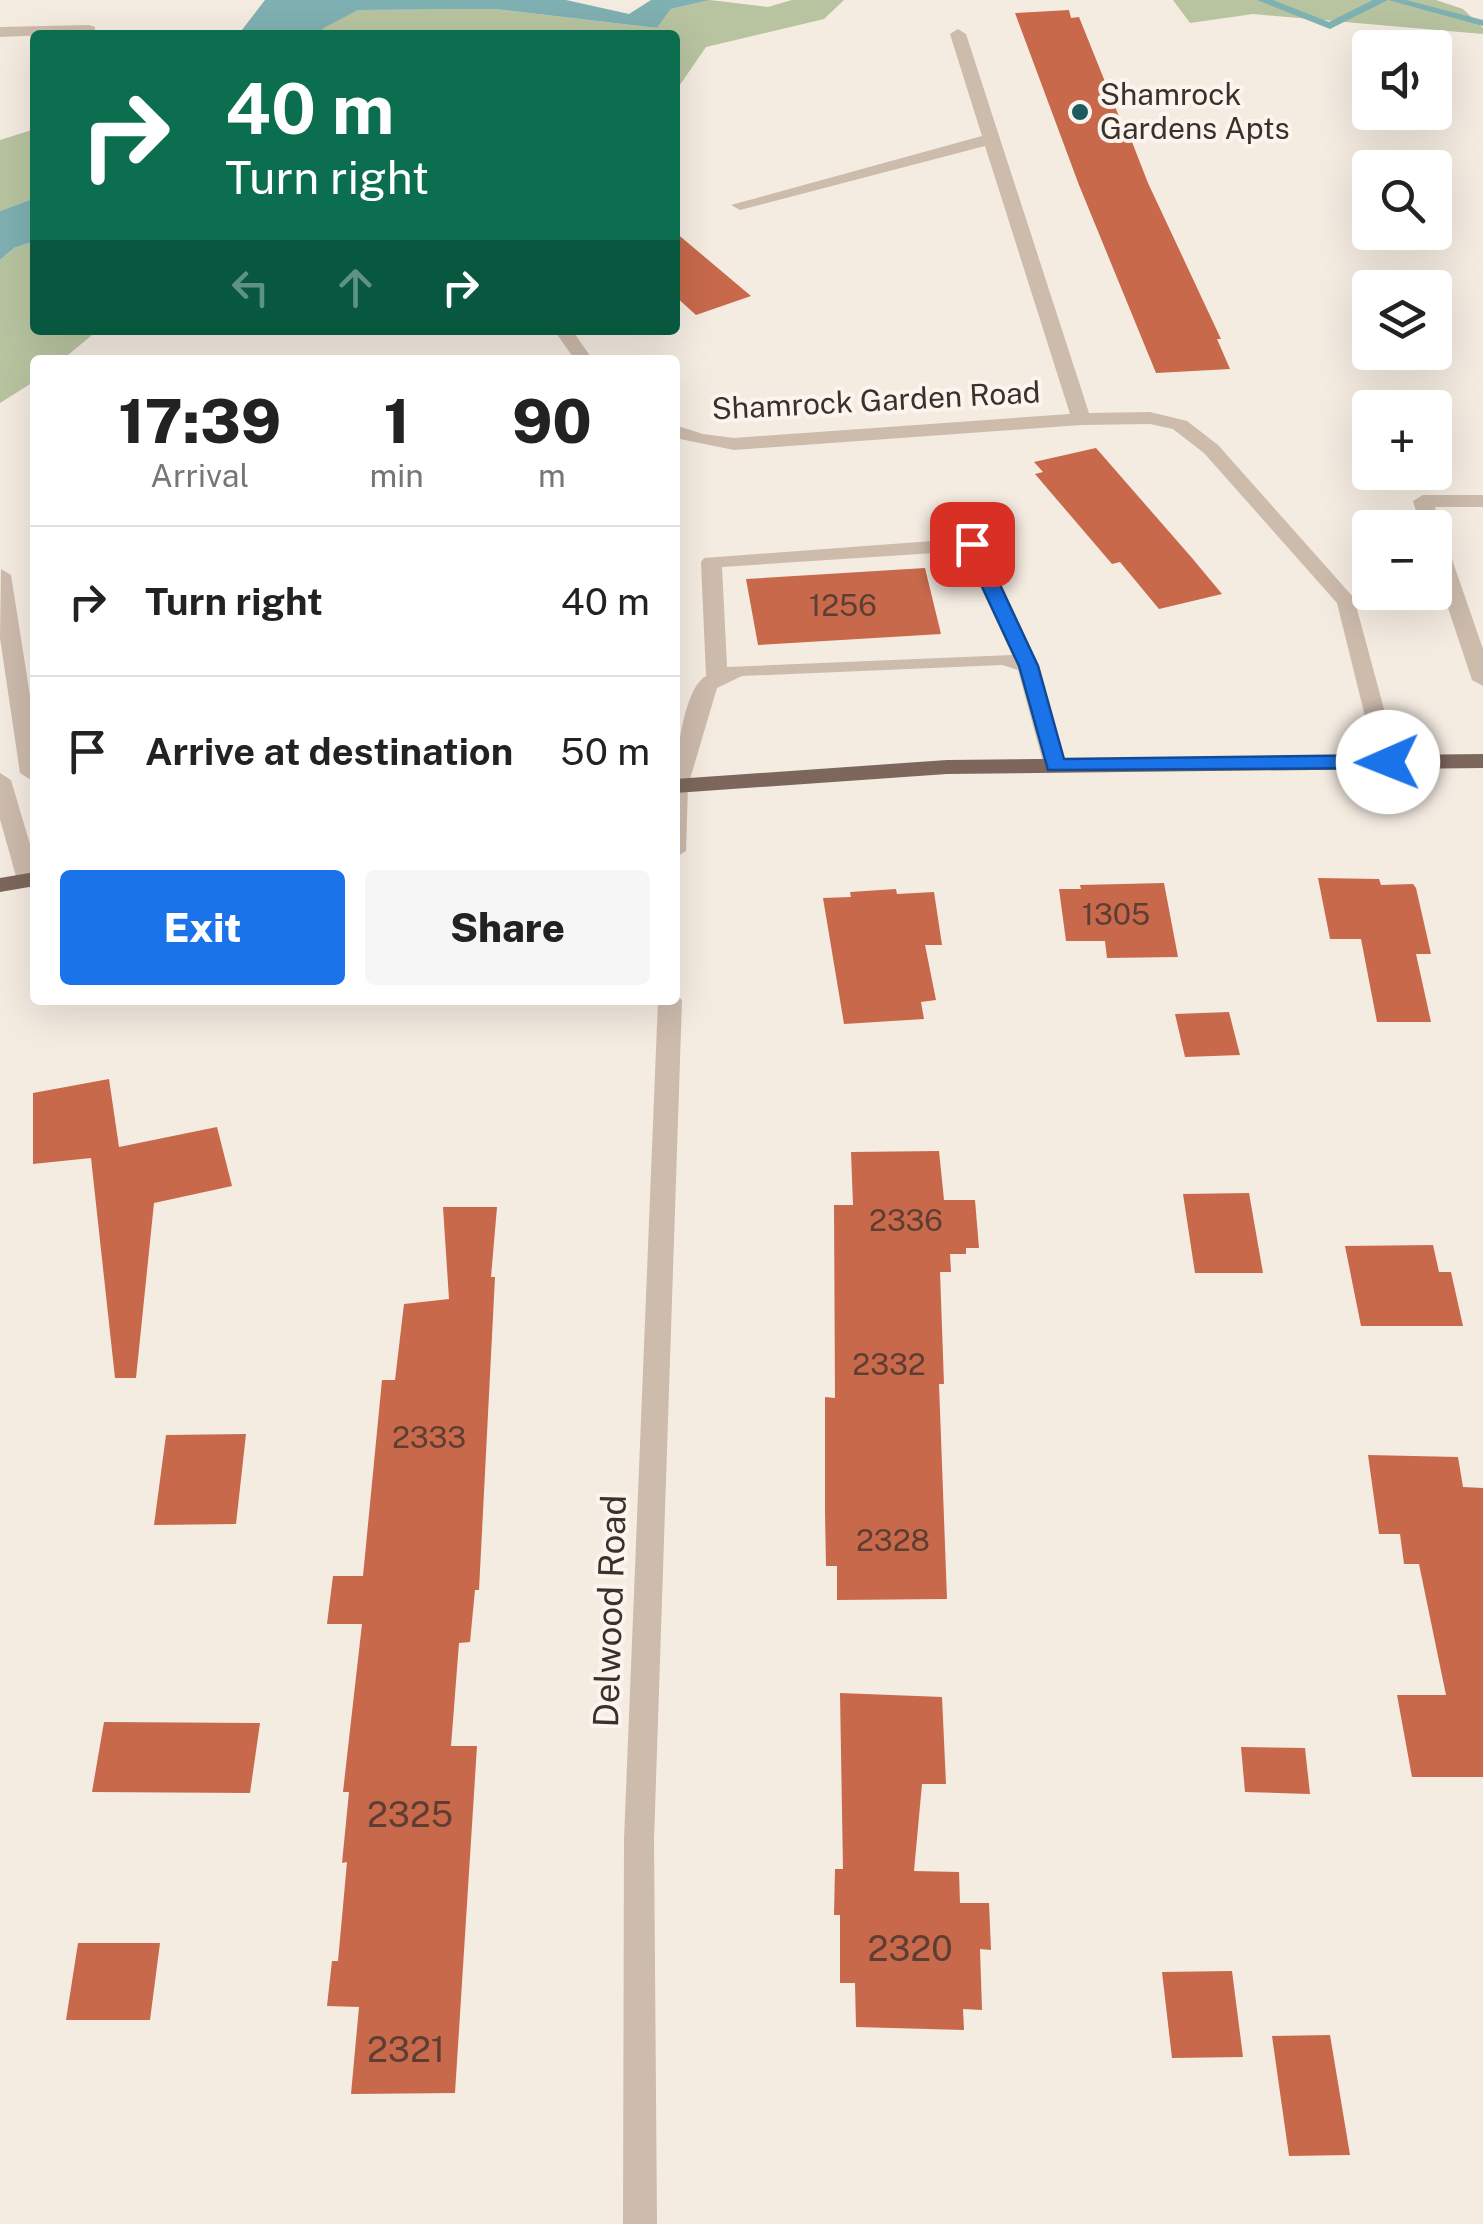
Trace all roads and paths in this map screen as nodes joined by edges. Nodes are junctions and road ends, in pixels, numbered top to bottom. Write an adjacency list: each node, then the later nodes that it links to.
1 (30, 31): 2 (street)
2 (0, 32)
3 (958, 34): 4 (street, Shamrock Garden Road)
4 (992, 140): 5 (street); 6 (street, Shamrock Garden Road)
5 (740, 205)
6 (1081, 420): 7 (street, Shamrock Garden Road); 17 (street, Shamrock Garden Road)
7 (680, 433)
8 (1483, 501): 9 (street)
9 (1425, 510)
10 (1, 575): 15 (street)
11 (1452, 588): 14 (street)
12 (1028, 666): 13 (street); 13 (street); 18 (street)
13 (717, 679): 19 (street)
14 (1483, 680)
15 (30, 754)
16 (1483, 761): 17 (main road)
17 (1388, 762): 18 (main road)
18 (1055, 766): 22 (main road)
19 (680, 773)
20 (30, 774): 21 (street)
21 (0, 779): 23 (street)
22 (680, 786)
23 (30, 874)
24 (30, 880): 25 (main road)
25 (0, 885)
26 (670, 1005): 27 (street, Delwood Road)
27 (640, 2224)

